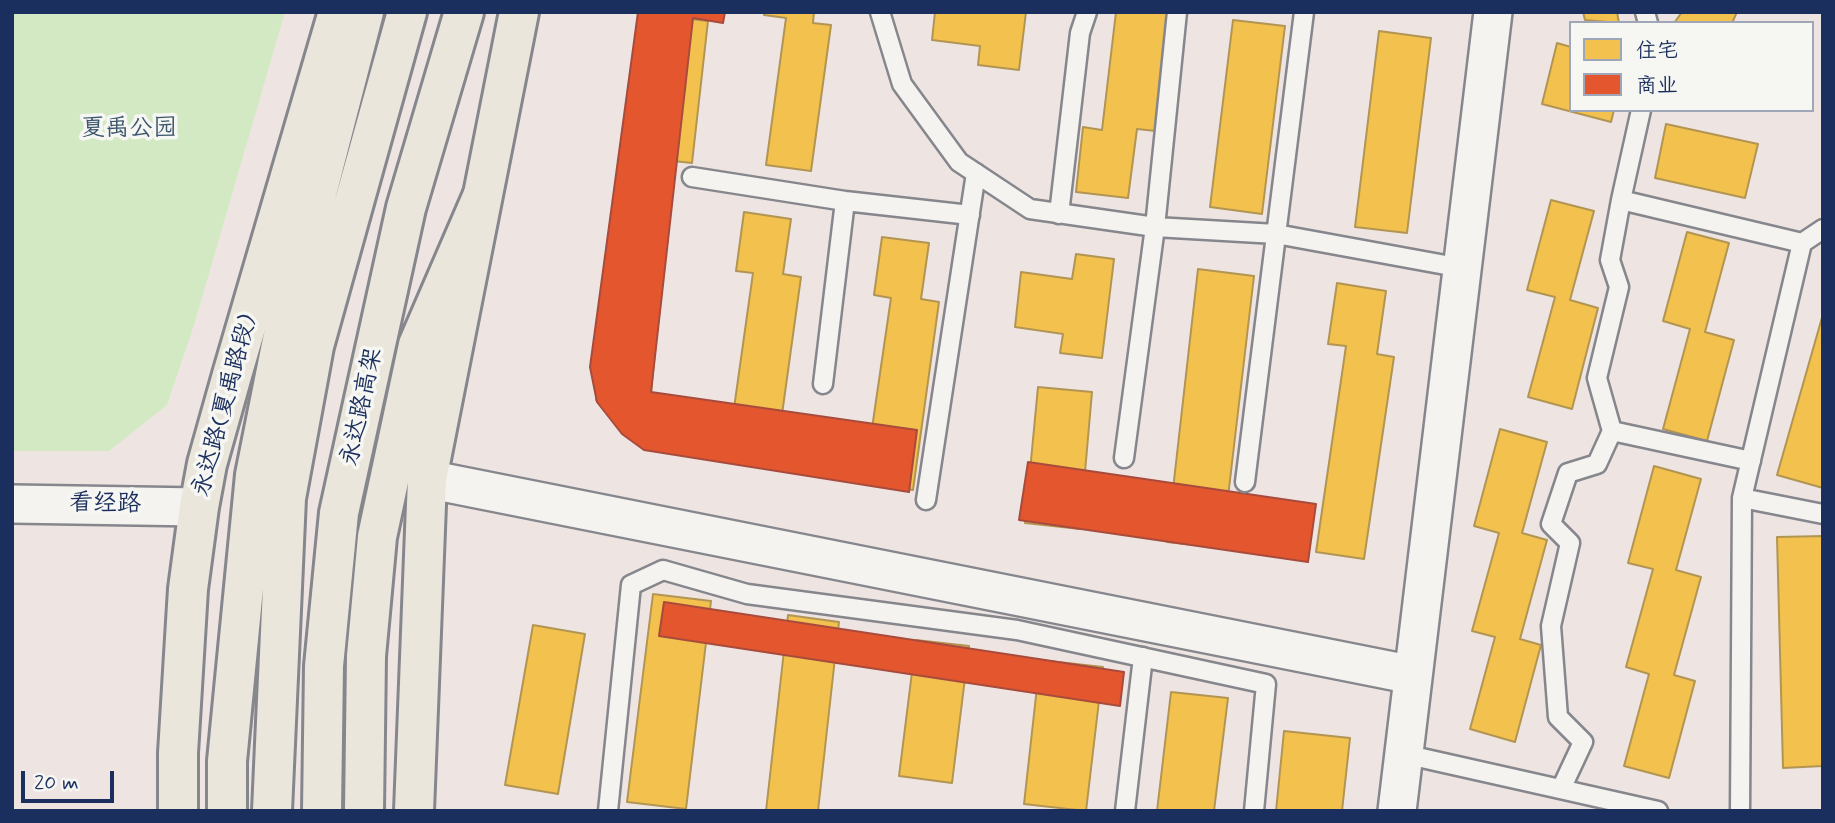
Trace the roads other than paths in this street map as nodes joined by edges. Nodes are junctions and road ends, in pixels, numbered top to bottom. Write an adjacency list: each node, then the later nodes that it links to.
1 (338, 12): 33 (main road, 永达路(夏禹路段))
2 (364, 12): 41 (main road)
3 (407, 12): 42 (main road)
4 (464, 12): 43 (main road, 永达路高架)
5 (880, 12): 12 (lane)
6 (1087, 12): 17 (lane)
7 (1177, 12): 19 (lane)
8 (1304, 12): 21 (lane)
9 (1493, 12): 23 (street)
10 (519, 15): 14 (main road)
11 (1641, 112): 15 (lane)
12 (976, 173): 17 (lane); 18 (lane)
13 (692, 177): 16 (lane)
14 (482, 197): 28 (main road); 44 (main road)
15 (1621, 200): 22 (lane); 25 (lane)
16 (845, 201): 18 (lane); 24 (lane)
17 (1059, 214): 19 (lane)
18 (970, 215): 31 (lane)
19 (1155, 227): 21 (lane); 26 (lane)
20 (1823, 229): 22 (lane)
21 (1276, 234): 23 (lane); 29 (lane)
22 (1802, 243): 27 (lane)
23 (1462, 268): 36 (street)
24 (823, 384)
25 (1612, 431): 27 (lane); 38 (lane)
26 (1124, 458)
27 (1751, 461): 30 (lane)
28 (428, 479): 36 (street); 45 (main road)
29 (1245, 482)
30 (1742, 498): 34 (lane); 51 (lane)
31 (926, 500)
32 (12, 504): 33 (street, 看经路)
33 (198, 507): 40 (main road, 永达路(夏禹路段))
34 (1823, 514)
35 (1143, 657): 46 (lane); 47 (lane); 48 (lane)
36 (1413, 675): 37 (street)
37 (1404, 754): 38 (lane); 49 (street)
38 (1561, 789): 39 (lane)
39 (1589, 803): 50 (lane)
40 (178, 811)
41 (227, 811)
42 (272, 811)
43 (322, 811)
44 (364, 811)
45 (414, 811)
46 (608, 811)
47 (1125, 811)
48 (1254, 811)
49 (1397, 811)
50 (1658, 811)
51 (1740, 811)

